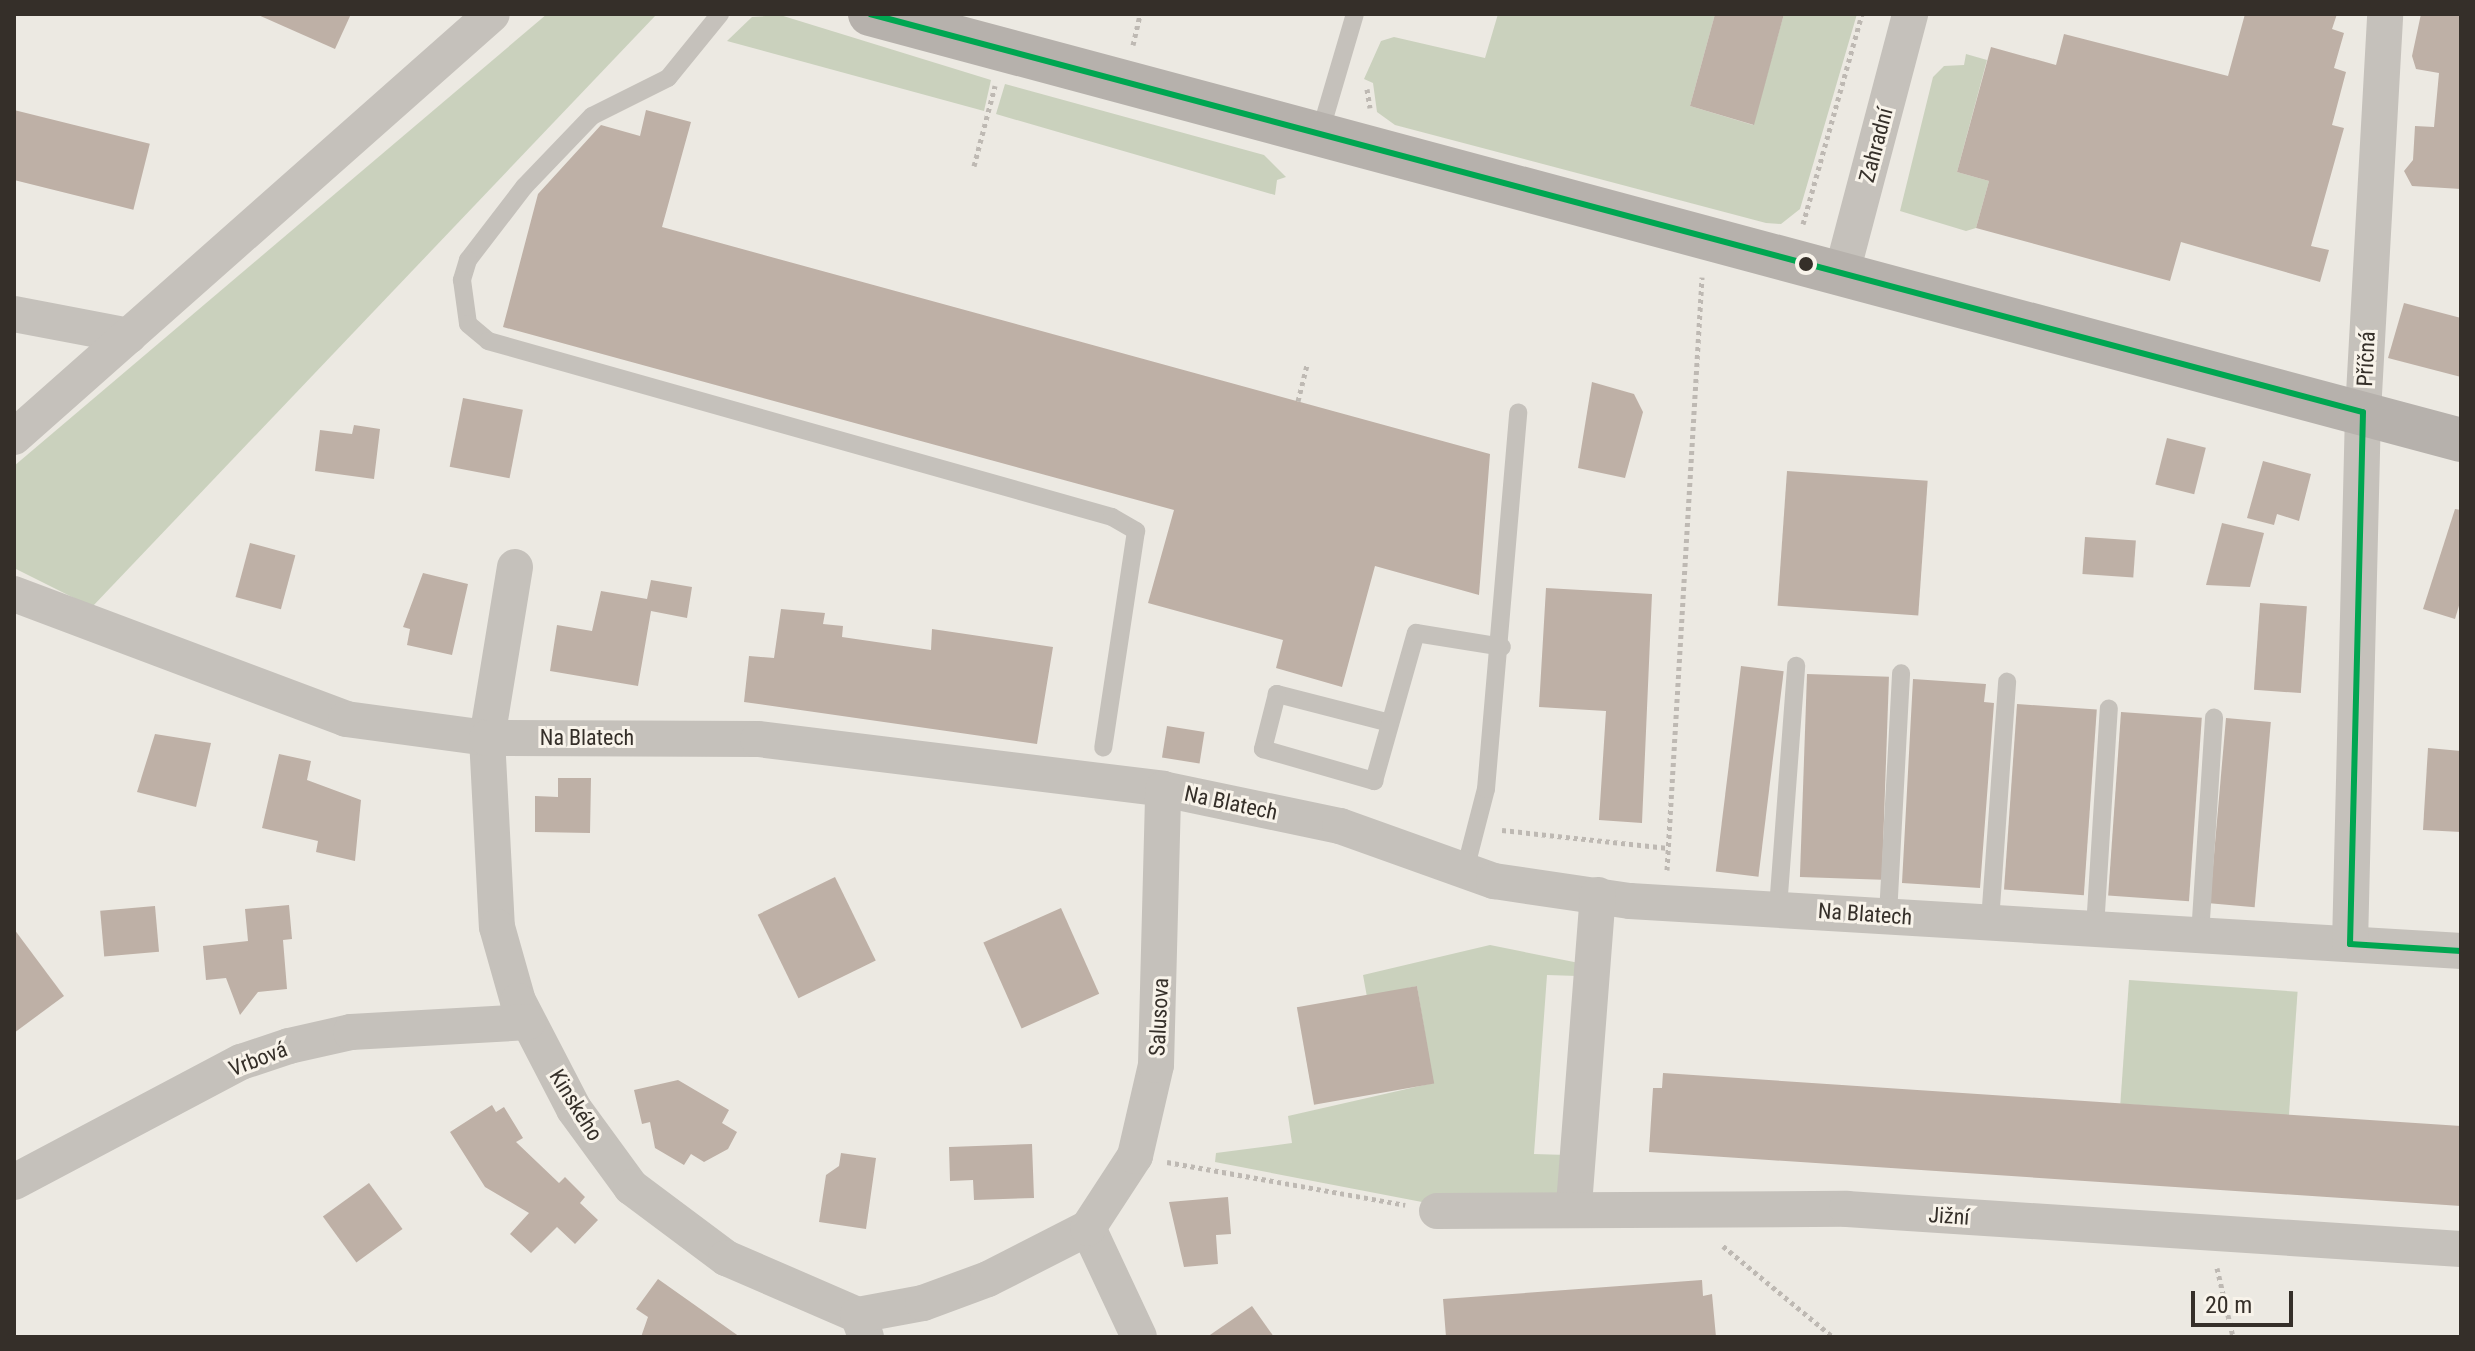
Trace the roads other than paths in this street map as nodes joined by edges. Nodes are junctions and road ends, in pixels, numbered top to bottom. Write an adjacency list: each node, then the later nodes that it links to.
1 (492, 14): 10 (street)
2 (720, 14): 25 (lane)
3 (870, 14): 7 (main road)
4 (1355, 14): 7 (lane)
5 (1910, 14): 8 (street, Zahradní)
6 (2385, 14): 12 (street, Příčná)
7 (1319, 136): 8 (main road)
8 (1841, 276): 12 (main road)
9 (14, 314): 10 (street)
10 (129, 336): 13 (street)
11 (1518, 412): 17 (lane)
12 (2363, 412): 14 (main road); 34 (street, Příčná)
13 (14, 437)
14 (2461, 440)
15 (515, 567): 24 (street, Kinského)
16 (14, 594): 24 (street, Na Blatech)
17 (1502, 647): 23 (lane); 27 (lane)
18 (1796, 666): 29 (lane)
19 (1901, 673): 30 (lane)
20 (2007, 682): 31 (lane)
21 (2109, 708): 32 (lane)
22 (2214, 717): 33 (lane)
23 (1390, 723): 23 (lane)
24 (487, 738): 26 (street, Na Blatech); 36 (street, Kinského)
25 (1103, 748)
26 (1163, 789): 27 (street, Na Blatech); 40 (street, Salusova)
27 (1465, 870): 28 (street, Na Blatech)
28 (1598, 895): 29 (street, Na Blatech); 38 (street)
29 (1778, 908): 30 (street, Na Blatech)
30 (1888, 915): 31 (street, Na Blatech)
31 (1990, 921): 32 (street, Na Blatech)
32 (2095, 928): 33 (street, Na Blatech)
33 (2200, 935): 34 (street, Na Blatech)
34 (2350, 944): 35 (street, Na Blatech)
35 (2461, 951)
36 (528, 1022): 37 (street, Vrbová); 42 (street, Kinského)
37 (14, 1182)
38 (1574, 1205): 39 (street, Jižní); 41 (street, Jižní)
39 (1437, 1211)
40 (1088, 1228): 42 (street, Salusova); 43 (street)
41 (2461, 1249)
42 (862, 1326)
43 (1139, 1337)

